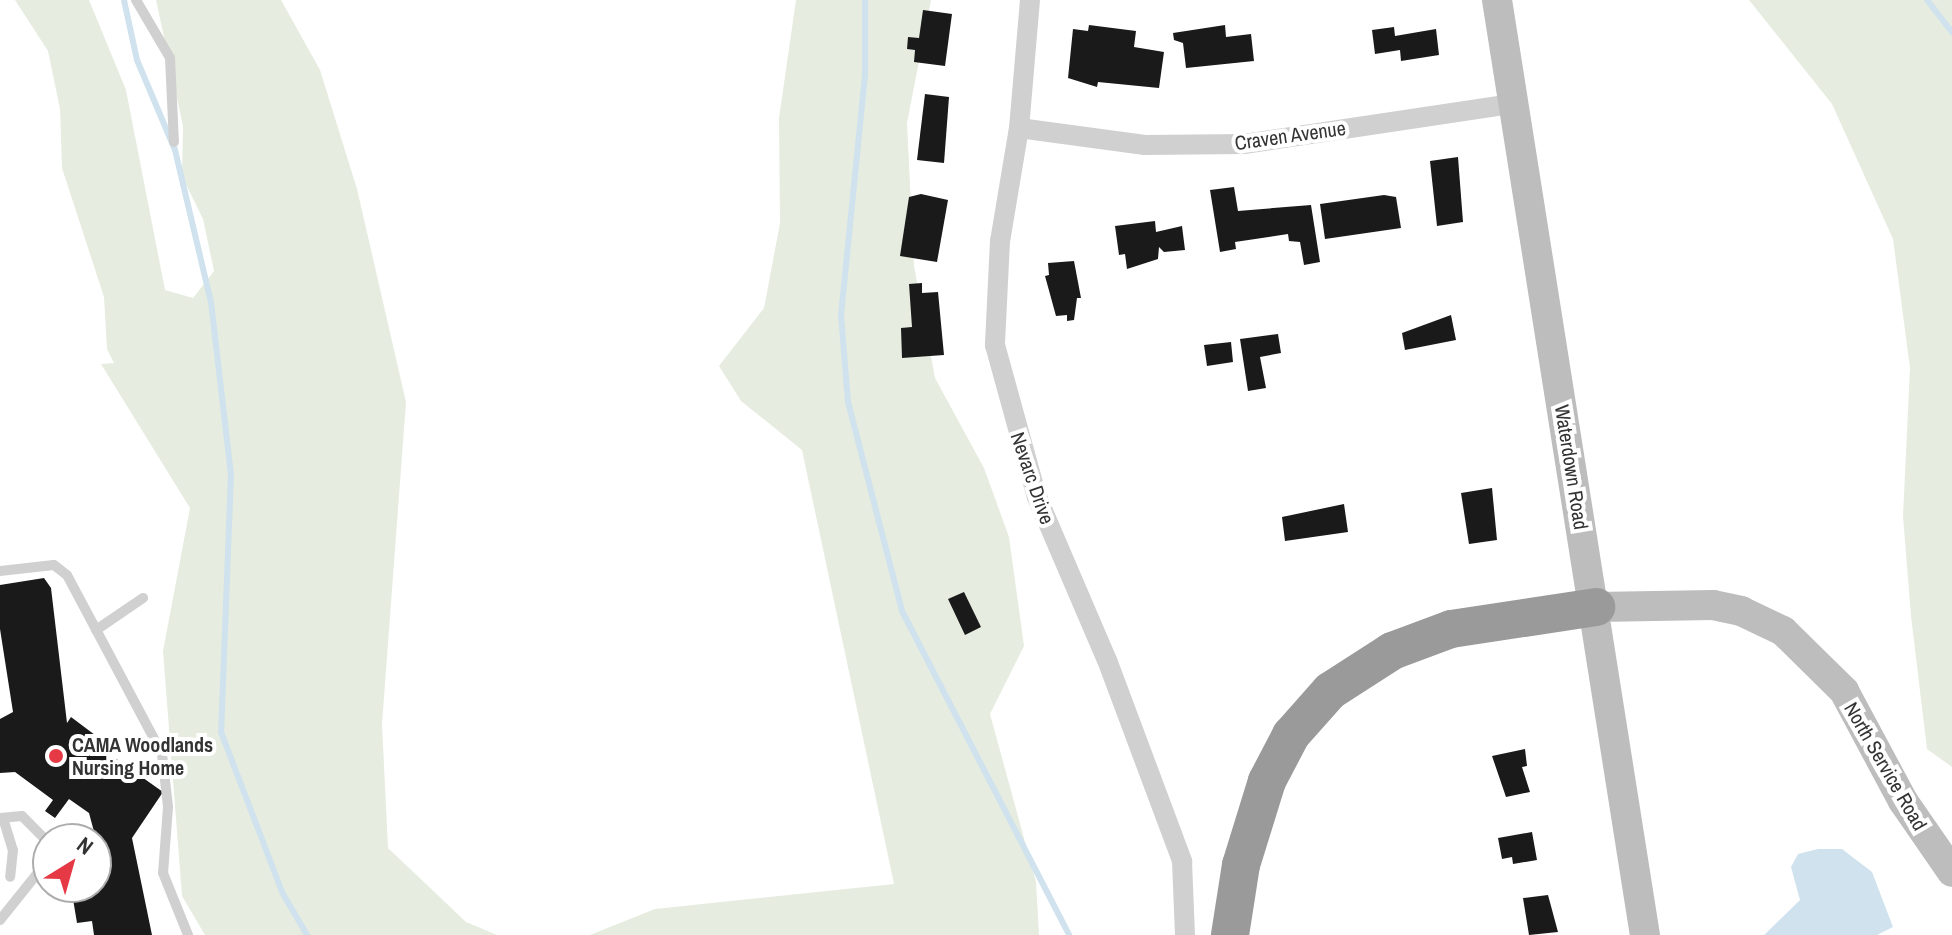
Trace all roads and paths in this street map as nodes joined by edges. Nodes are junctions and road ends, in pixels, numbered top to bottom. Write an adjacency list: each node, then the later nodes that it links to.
1 (136, 0): 6 (lane)
2 (1030, 0): 5 (street, Nevarc Drive)
3 (1497, 0): 4 (main road, Waterdown Road)
4 (1512, 104): 5 (street, Craven Avenue); 9 (main road, Waterdown Road)
5 (1019, 128): 19 (street, Nevarc Drive)
6 (174, 142)
7 (0, 571): 10 (lane)
8 (143, 598): 10 (lane)
9 (1596, 607): 13 (main road, North Service Road); 20 (highway); 21 (main road, Waterdown Road)
10 (96, 630): 18 (lane)
11 (2, 818): 12 (lane); 14 (lane)
12 (32, 826)
13 (1952, 872)
14 (5, 878): 16 (lane)
15 (32, 882): 16 (lane)
16 (25, 891): 17 (lane)
17 (0, 920)
18 (188, 935)
19 (1185, 935)
20 (1230, 935)
21 (1645, 935)

